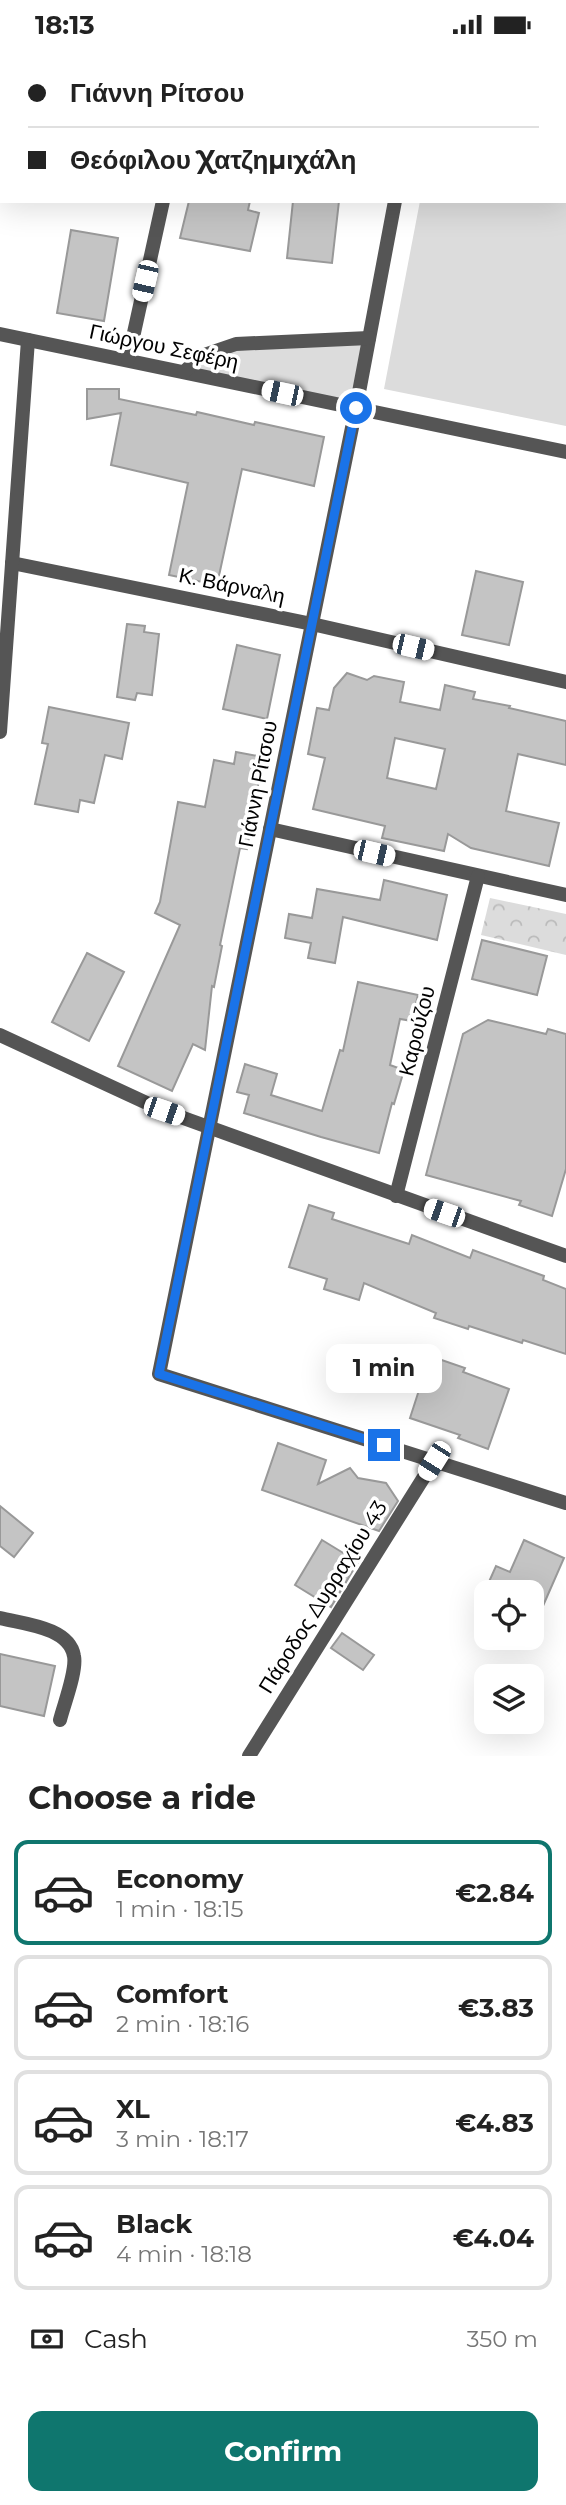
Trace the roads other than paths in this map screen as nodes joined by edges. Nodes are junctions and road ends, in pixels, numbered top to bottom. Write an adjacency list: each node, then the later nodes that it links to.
1 (163, 203): 6 (street)
2 (395, 203): 4 (street, Γιάννη Ρίτσου)
3 (0, 334): 5 (street, Γιώργου Σεφέρη)
4 (369, 338): 7 (street); 8 (street, Γιάννη Ρίτσου)
5 (28, 340): 6 (street, Γιώργου Σεφέρη); 10 (street)
6 (128, 361): 7 (street, Γιώργου Σεφέρη)
7 (184, 372): 8 (street, Γιώργου Σεφέρη)
8 (356, 408): 9 (street, Γιώργου Σεφέρη); 11 (street, Γιάννη Ρίτσου)
9 (566, 452)
10 (12, 563): 11 (street, Κ. Βάρναλη); 13 (street)
11 (312, 624): 12 (street, Κ. Βάρναλη); 14 (street, Γιάννη Ρίτσου)
12 (566, 682)
13 (0, 732)
14 (270, 829): 15 (street); 18 (street, Γιάννη Ρίτσου)
15 (478, 876): 16 (street); 19 (street, Καρούζου)
16 (566, 895)
17 (0, 1035): 18 (street)
18 (210, 1128): 19 (street); 21 (street, Γιάννη Ρίτσου)
19 (396, 1196): 20 (street)
20 (565, 1252)
21 (434, 1461): 22 (street); 25 (street, Πάροδος Δυρραχίου 43)
22 (566, 1503)
23 (0, 1619): 24 (street)
24 (60, 1720)
25 (249, 1756)

